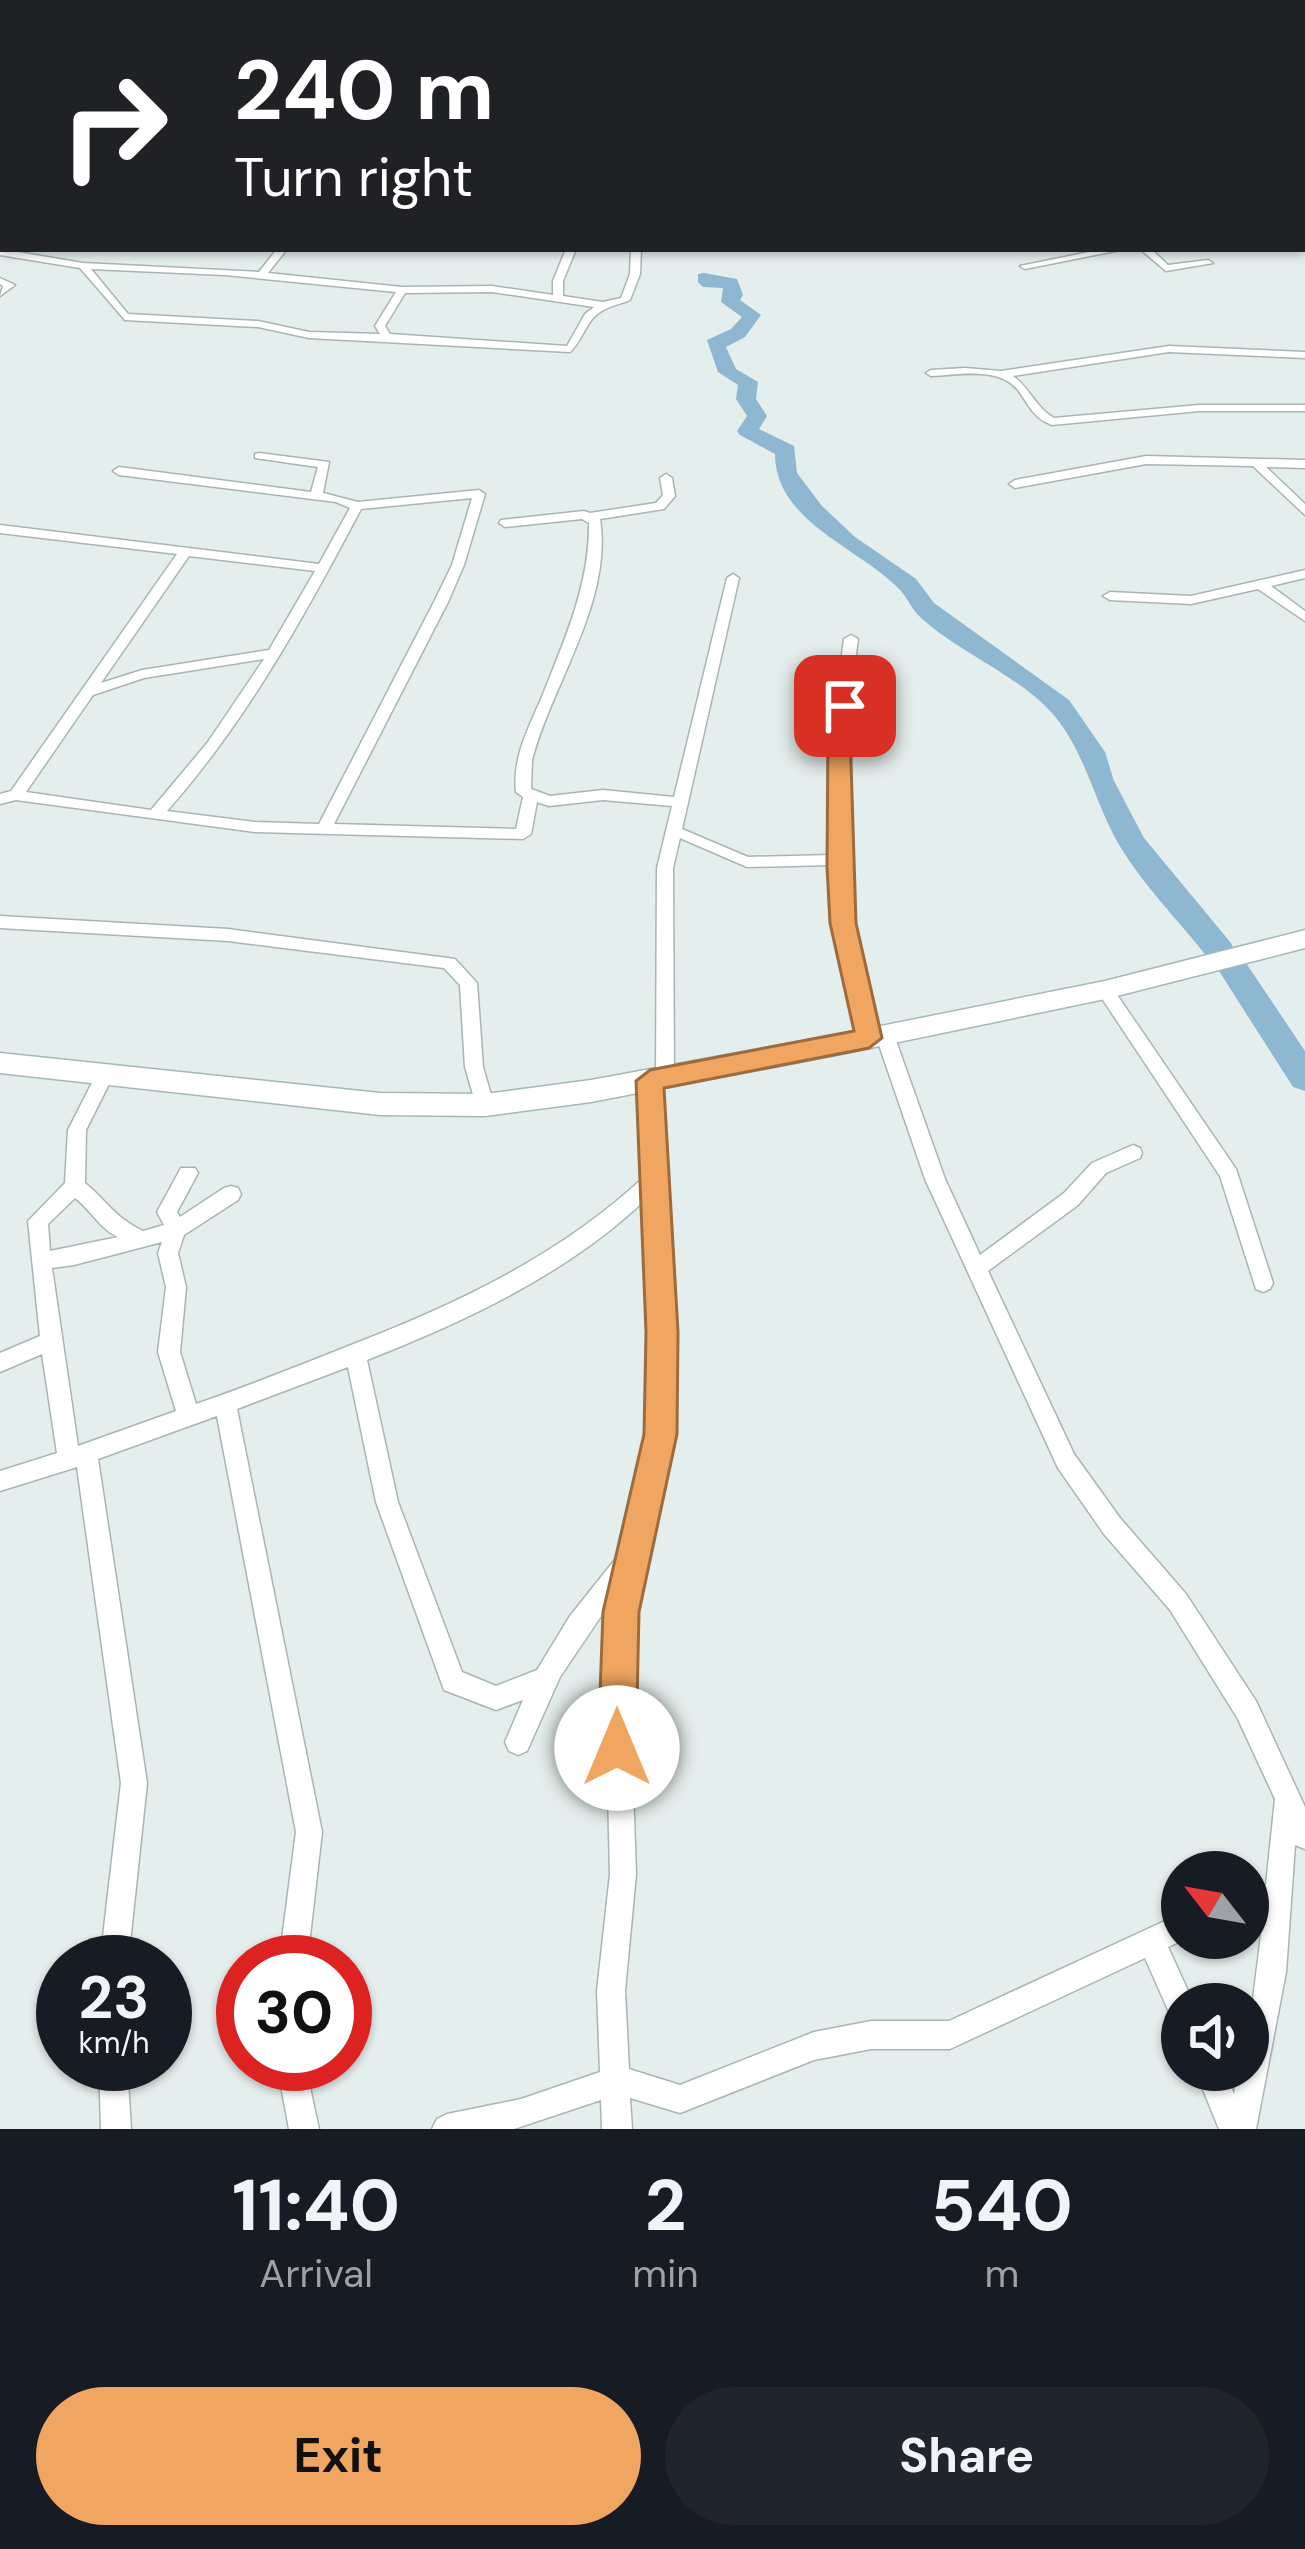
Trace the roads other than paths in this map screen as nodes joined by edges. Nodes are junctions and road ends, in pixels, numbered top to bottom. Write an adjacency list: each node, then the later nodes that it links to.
1 (0, 252): 7 (street)
2 (280, 252): 13 (street)
3 (570, 252): 17 (street)
4 (637, 252): 18 (street)
5 (1103, 252): 12 (street)
6 (1147, 252): 9 (street)
7 (27, 253): 11 (street)
8 (128, 257): 10 (street)
9 (1208, 263)
10 (113, 265): 11 (street); 13 (street)
11 (83, 266): 19 (street)
12 (1025, 266)
13 (261, 276): 15 (street)
14 (0, 280): 16 (street)
15 (402, 290): 17 (street); 19 (street)
16 (0, 292)
17 (558, 297): 18 (street)
18 (603, 305): 19 (street)
19 (387, 337)
20 (1305, 355): 22 (street)
21 (931, 373): 22 (street)
22 (1002, 374): 23 (street)
23 (1305, 408)
24 (259, 456): 30 (street)
25 (1305, 464): 26 (street)
26 (1259, 466): 29 (street); 32 (street)
27 (119, 471): 30 (street)
28 (666, 478): 33 (street)
29 (1015, 484)
30 (316, 496): 31 (street)
31 (357, 506): 37 (street); 50 (street)
32 (1305, 511)
33 (591, 517): 34 (street); 47 (street)
34 (505, 523)
35 (0, 530): 36 (street)
36 (186, 551): 37 (street); 45 (street)
37 (320, 568): 44 (street)
38 (1305, 574): 40 (street)
39 (734, 578): 48 (street)
40 (1259, 584): 41 (street); 42 (street)
41 (1110, 596)
42 (1305, 617)
43 (851, 639): 52 (street)
44 (271, 654): 45 (street); 49 (street)
45 (87, 692): 46 (street)
46 (8, 797): 49 (street)
47 (530, 798): 48 (street); 50 (street)
48 (679, 802): 51 (street)
49 (155, 815): 50 (street)
50 (324, 829)
51 (673, 832): 52 (street); 59 (street)
52 (839, 860): 56 (street)
53 (0, 922): 60 (street)
54 (1305, 939): 55 (street)
55 (1105, 990): 56 (street); 70 (street)
56 (877, 1036): 59 (street); 69 (street)
57 (0, 1064): 58 (street)
58 (105, 1074): 60 (street); 64 (street)
59 (658, 1079): 60 (street); 63 (street)
60 (484, 1105)
61 (1133, 1153): 69 (street)
62 (188, 1173): 66 (street)
63 (657, 1176): 72 (street); 78 (street)
64 (75, 1186): 67 (street); 68 (street)
65 (231, 1193): 66 (street)
66 (176, 1230): 67 (street); 75 (street)
67 (141, 1239): 68 (street)
68 (41, 1261): 71 (street)
69 (977, 1268): 81 (street)
70 (1263, 1283)
71 (52, 1340): 73 (street); 76 (street)
72 (355, 1353): 74 (street); 79 (street)
73 (0, 1363)
74 (225, 1404): 75 (street); 86 (street)
75 (189, 1417): 76 (street)
76 (78, 1457): 77 (street); 85 (street)
77 (0, 1481)
78 (631, 1558): 79 (street); 90 (street)
79 (540, 1682): 80 (street)
80 (518, 1742)
81 (1286, 1803): 82 (street); 83 (street)
82 (1305, 1836)
83 (1278, 1896): 84 (street); 98 (street)
84 (1269, 1898)
85 (117, 1935)
86 (296, 1935)
87 (1161, 1939): 88 (street)
88 (1153, 1944): 89 (street); 90 (street)
89 (1170, 1983)
90 (618, 2080): 96 (street); 97 (street)
91 (114, 2091): 94 (street)
92 (296, 2091): 95 (street)
93 (1219, 2091): 98 (street)
94 (116, 2129)
95 (304, 2129)
96 (447, 2129)
97 (617, 2129)
98 (1238, 2129)

